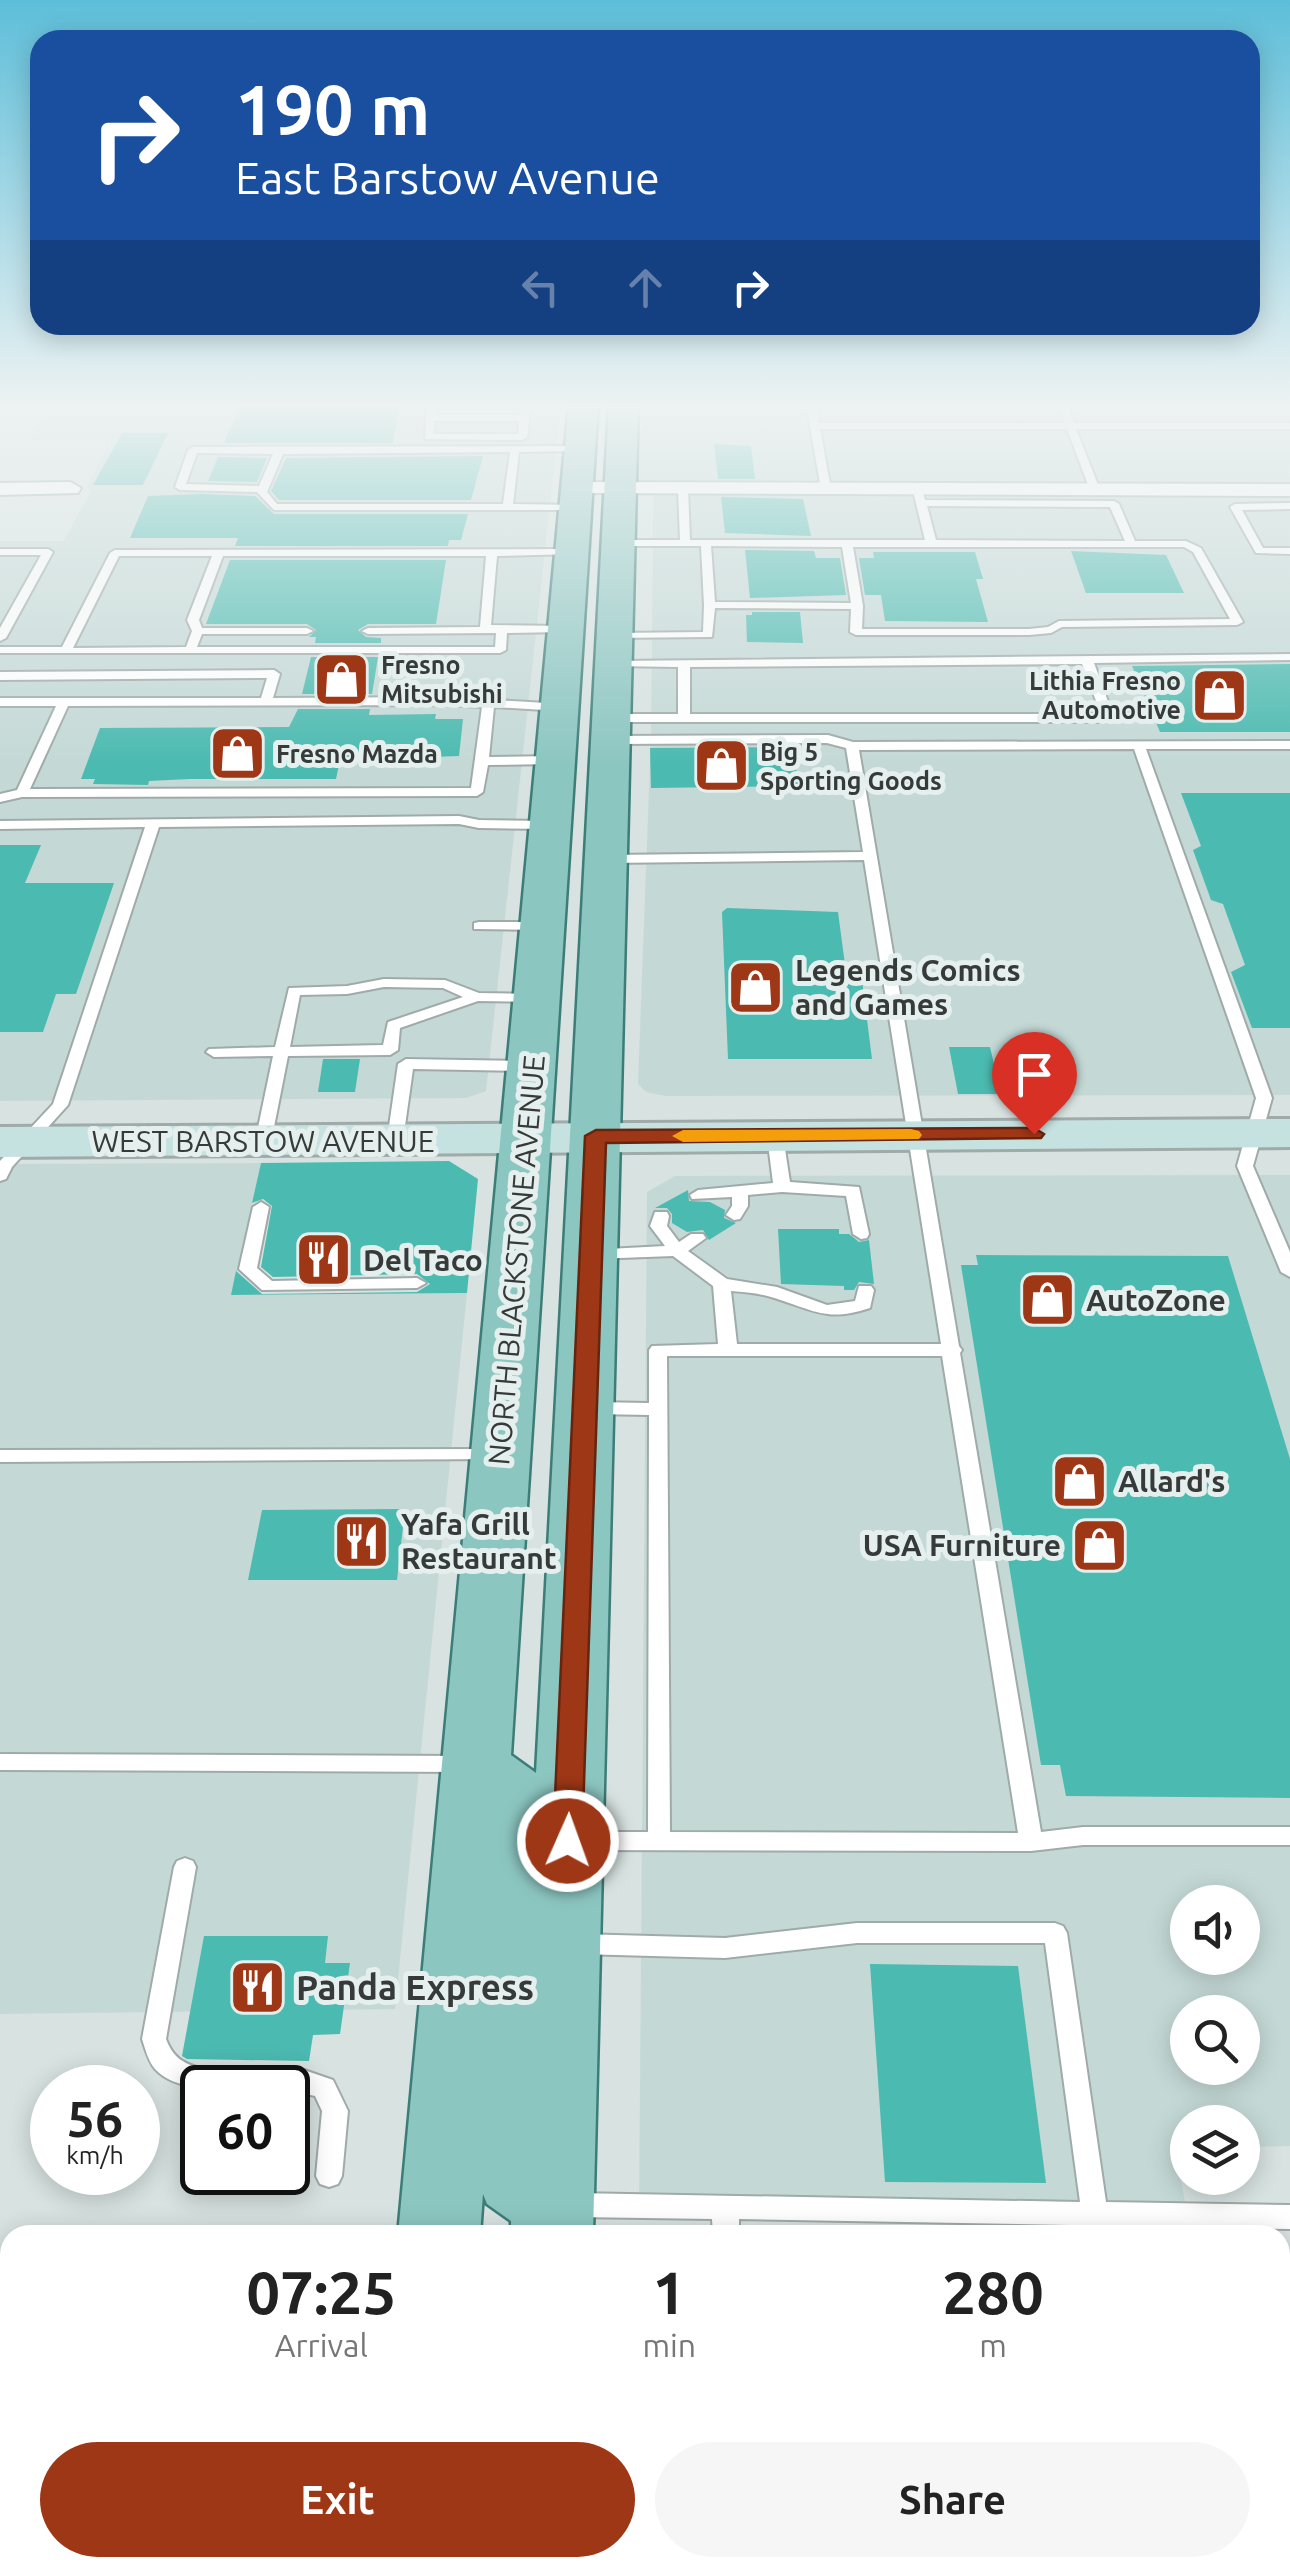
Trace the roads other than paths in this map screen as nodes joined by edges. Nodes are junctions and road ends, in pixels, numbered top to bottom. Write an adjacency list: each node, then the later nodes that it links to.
1 (537, 524): 15 (lane)
2 (592, 524): 26 (main road, NORTH BLACKSTONE AVENUE)
3 (652, 524): 8 (lane)
4 (685, 524): 8 (lane)
5 (926, 524): 11 (lane)
6 (1121, 524): 12 (lane)
7 (1244, 524): 13 (lane)
8 (686, 543): 9 (lane)
9 (706, 543): 10 (lane); 17 (lane)
10 (847, 543): 11 (lane); 18 (lane)
11 (931, 543): 12 (lane)
12 (1131, 544): 23 (lane)
13 (1290, 551)
14 (0, 552): 25 (lane)
15 (492, 553): 16 (lane); 19 (lane)
16 (219, 554): 20 (lane); 29 (lane)
17 (710, 605): 18 (lane); 24 (lane)
18 (857, 606): 23 (lane)
19 (497, 630): 22 (lane); 26 (lane); 28 (lane)
20 (198, 631): 21 (lane); 28 (lane)
21 (307, 631)
22 (368, 632)
23 (856, 632): 32 (lane)
24 (699, 636): 26 (lane); 33 (lane)
25 (0, 638)
26 (598, 643): 34 (lane); 41 (main road, NORTH BLACKSTONE AVENUE)
27 (0, 650): 29 (lane)
28 (190, 650): 29 (lane)
29 (66, 651)
30 (1290, 657): 31 (lane)
31 (1087, 660): 32 (lane); 40 (lane)
32 (852, 662): 33 (lane)
33 (700, 663): 34 (lane)
34 (684, 664): 40 (lane)
35 (0, 676): 38 (lane)
36 (0, 702): 37 (lane)
37 (64, 702): 38 (lane); 46 (lane)
38 (266, 702): 39 (lane)
39 (488, 704): 41 (lane); 45 (lane)
40 (684, 718): 41 (lane)
41 (584, 731): 43 (lane); 45 (lane); 50 (main road, NORTH BLACKSTONE AVENUE); 52 (main road, NORTH BLACKSTONE AVENUE)
42 (1290, 745): 44 (lane)
43 (852, 746): 44 (lane); 51 (lane)
44 (1139, 746): 62 (lane)
45 (482, 761): 46 (lane)
46 (22, 794): 47 (lane)
47 (0, 798)
48 (153, 824): 49 (lane); 50 (lane); 69 (lane)
49 (0, 825)
50 (550, 825): 54 (main road, NORTH BLACKSTONE AVENUE)
51 (870, 856): 52 (lane); 63 (lane)
52 (606, 858): 64 (main road, NORTH BLACKSTONE AVENUE)
53 (480, 926): 54 (lane)
54 (542, 926): 56 (main road, NORTH BLACKSTONE AVENUE)
55 (477, 997): 56 (lane); 57 (lane); 59 (lane)
56 (537, 998): 61 (main road, NORTH BLACKSTONE AVENUE)
57 (390, 1050): 59 (lane); 60 (lane)
58 (214, 1052): 59 (lane)
59 (280, 1052): 68 (lane)
60 (406, 1064): 61 (lane); 67 (lane)
61 (532, 1066): 66 (main road, NORTH BLACKSTONE AVENUE)
62 (1272, 1133): 63 (main road, WEST BARSTOW AVENUE); 81 (lane)
63 (918, 1135): 65 (main road, WEST BARSTOW AVENUE); 86 (lane)
64 (596, 1136): 65 (main road, WEST BARSTOW AVENUE); 66 (main road, WEST BARSTOW AVENUE); 80 (main road, NORTH BLACKSTONE AVENUE)
65 (775, 1136): 70 (lane)
66 (525, 1139): 67 (main road, WEST BARSTOW AVENUE); 89 (main road, NORTH BLACKSTONE AVENUE)
67 (395, 1140): 68 (main road, WEST BARSTOW AVENUE)
68 (263, 1142): 69 (main road, WEST BARSTOW AVENUE)
69 (8, 1154)
70 (782, 1187): 71 (lane); 77 (lane)
71 (740, 1191): 72 (lane); 73 (lane); 75 (lane)
72 (698, 1195)
73 (716, 1205)
74 (260, 1207): 82 (lane)
75 (734, 1215)
76 (668, 1226): 79 (lane)
77 (861, 1234)
78 (698, 1238): 79 (lane)
79 (677, 1251): 80 (lane); 83 (lane)
80 (591, 1254): 87 (main road, NORTH BLACKSTONE AVENUE)
81 (1290, 1272)
82 (418, 1283)
83 (722, 1284): 84 (lane); 85 (lane)
84 (866, 1290)
85 (728, 1350): 86 (lane); 88 (lane)
86 (953, 1350): 96 (lane)
87 (585, 1408): 88 (lane); 94 (main road, NORTH BLACKSTONE AVENUE)
88 (658, 1409): 95 (lane)
89 (500, 1455): 90 (lane); 92 (main road, NORTH BLACKSTONE AVENUE)
90 (0, 1456)
91 (0, 1762): 92 (lane)
92 (475, 1764): 103 (main road); 104 (main road, NORTH BLACKSTONE AVENUE)
93 (1290, 1836): 96 (lane)
94 (568, 1841): 95 (lane); 98 (main road, NORTH BLACKSTONE AVENUE)
95 (659, 1841): 96 (lane)
96 (1032, 1842)
97 (185, 1868): 99 (lane)
98 (564, 1943): 101 (lane); 103 (main road, NORTH BLACKSTONE AVENUE)
99 (329, 2176)
100 (726, 2207): 101 (lane); 103 (lane); 105 (lane)
101 (1095, 2214): 102 (lane)
102 (1290, 2217)
103 (553, 2220)
104 (439, 2225)
105 (726, 2225)

